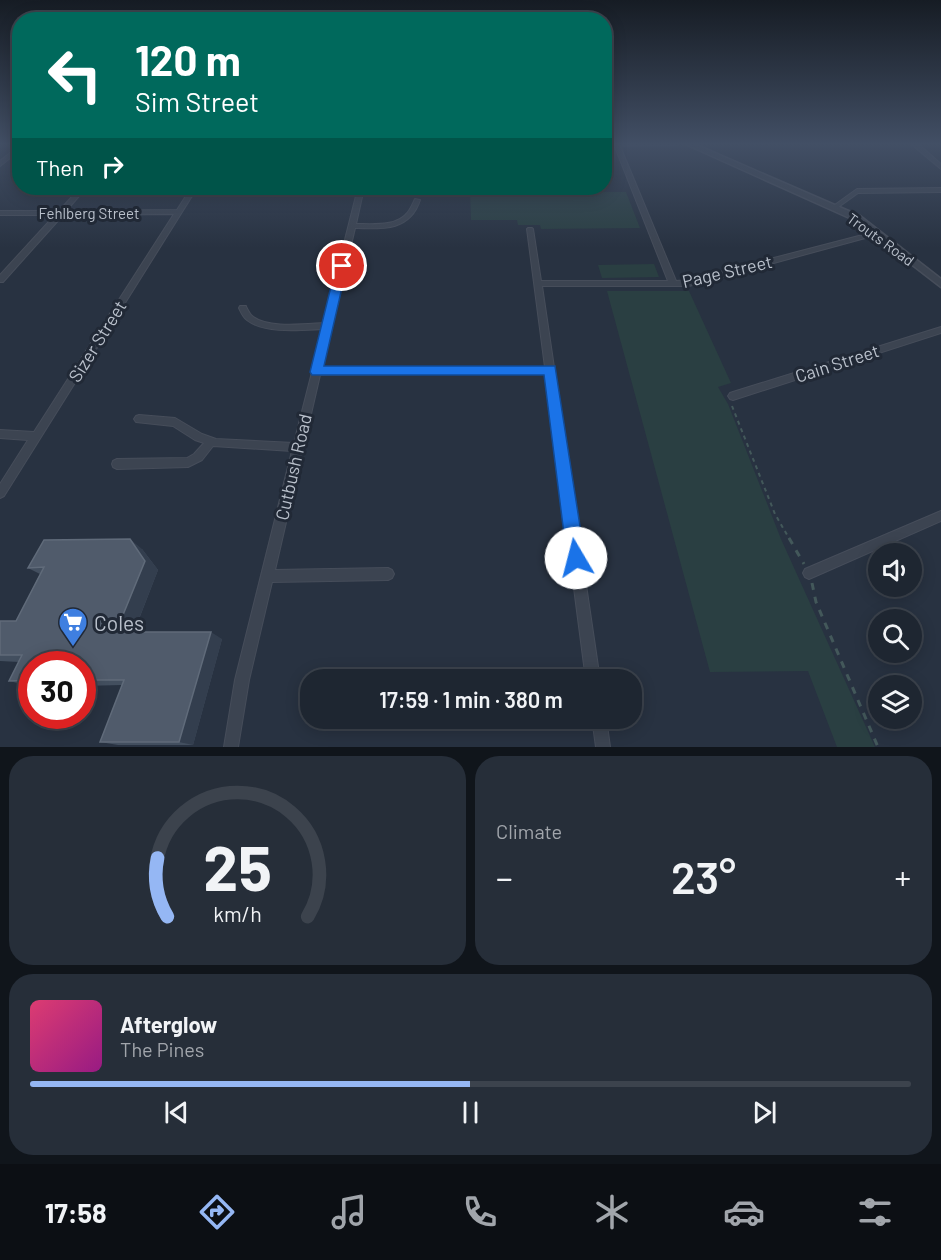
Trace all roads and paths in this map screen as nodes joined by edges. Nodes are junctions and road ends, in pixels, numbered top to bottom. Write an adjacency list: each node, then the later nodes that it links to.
1 (627, 178): 16 (street)
2 (765, 178): 8 (street, Trouts Road)
3 (941, 190): 8 (street)
4 (77, 195): 11 (street)
5 (189, 195): 9 (street, Sizer Street)
6 (359, 195): 12 (street, Cutbush Road)
7 (417, 200): 12 (street)
8 (835, 207): 14 (street, Trouts Road)
9 (178, 212): 11 (street, Fehlberg Street); 27 (street, Sizer Street)
10 (0, 213): 11 (street, Fehlberg Street)
11 (60, 213): 15 (street)
12 (351, 226): 20 (street, Cutbush Road)
13 (530, 228): 17 (street)
14 (878, 233): 16 (street, Page Street); 18 (street, Trouts Road)
15 (0, 280)
16 (673, 283): 17 (street, Page Street)
17 (537, 284): 22 (street)
18 (941, 284)
19 (243, 308): 20 (street)
20 (327, 326): 23 (street, Cutbush Road)
21 (941, 330): 24 (street, Cain Street)
22 (550, 370): 23 (street); 36 (street)
23 (316, 372): 29 (street, Cutbush Road)
24 (733, 396): 33 (path)
25 (139, 419): 28 (street)
26 (0, 434): 27 (street)
27 (36, 436): 31 (street, Sizer Street)
28 (211, 442): 29 (street); 30 (street)
29 (298, 447): 35 (street, Cutbush Road)
30 (117, 464)
31 (0, 494)
32 (941, 516): 33 (street)
33 (809, 573): 40 (path)
34 (388, 574): 35 (street)
35 (267, 576): 38 (street, Cutbush Road)
36 (591, 669)
37 (601, 729): 39 (street)
38 (231, 747)
39 (603, 747)
40 (878, 747)

